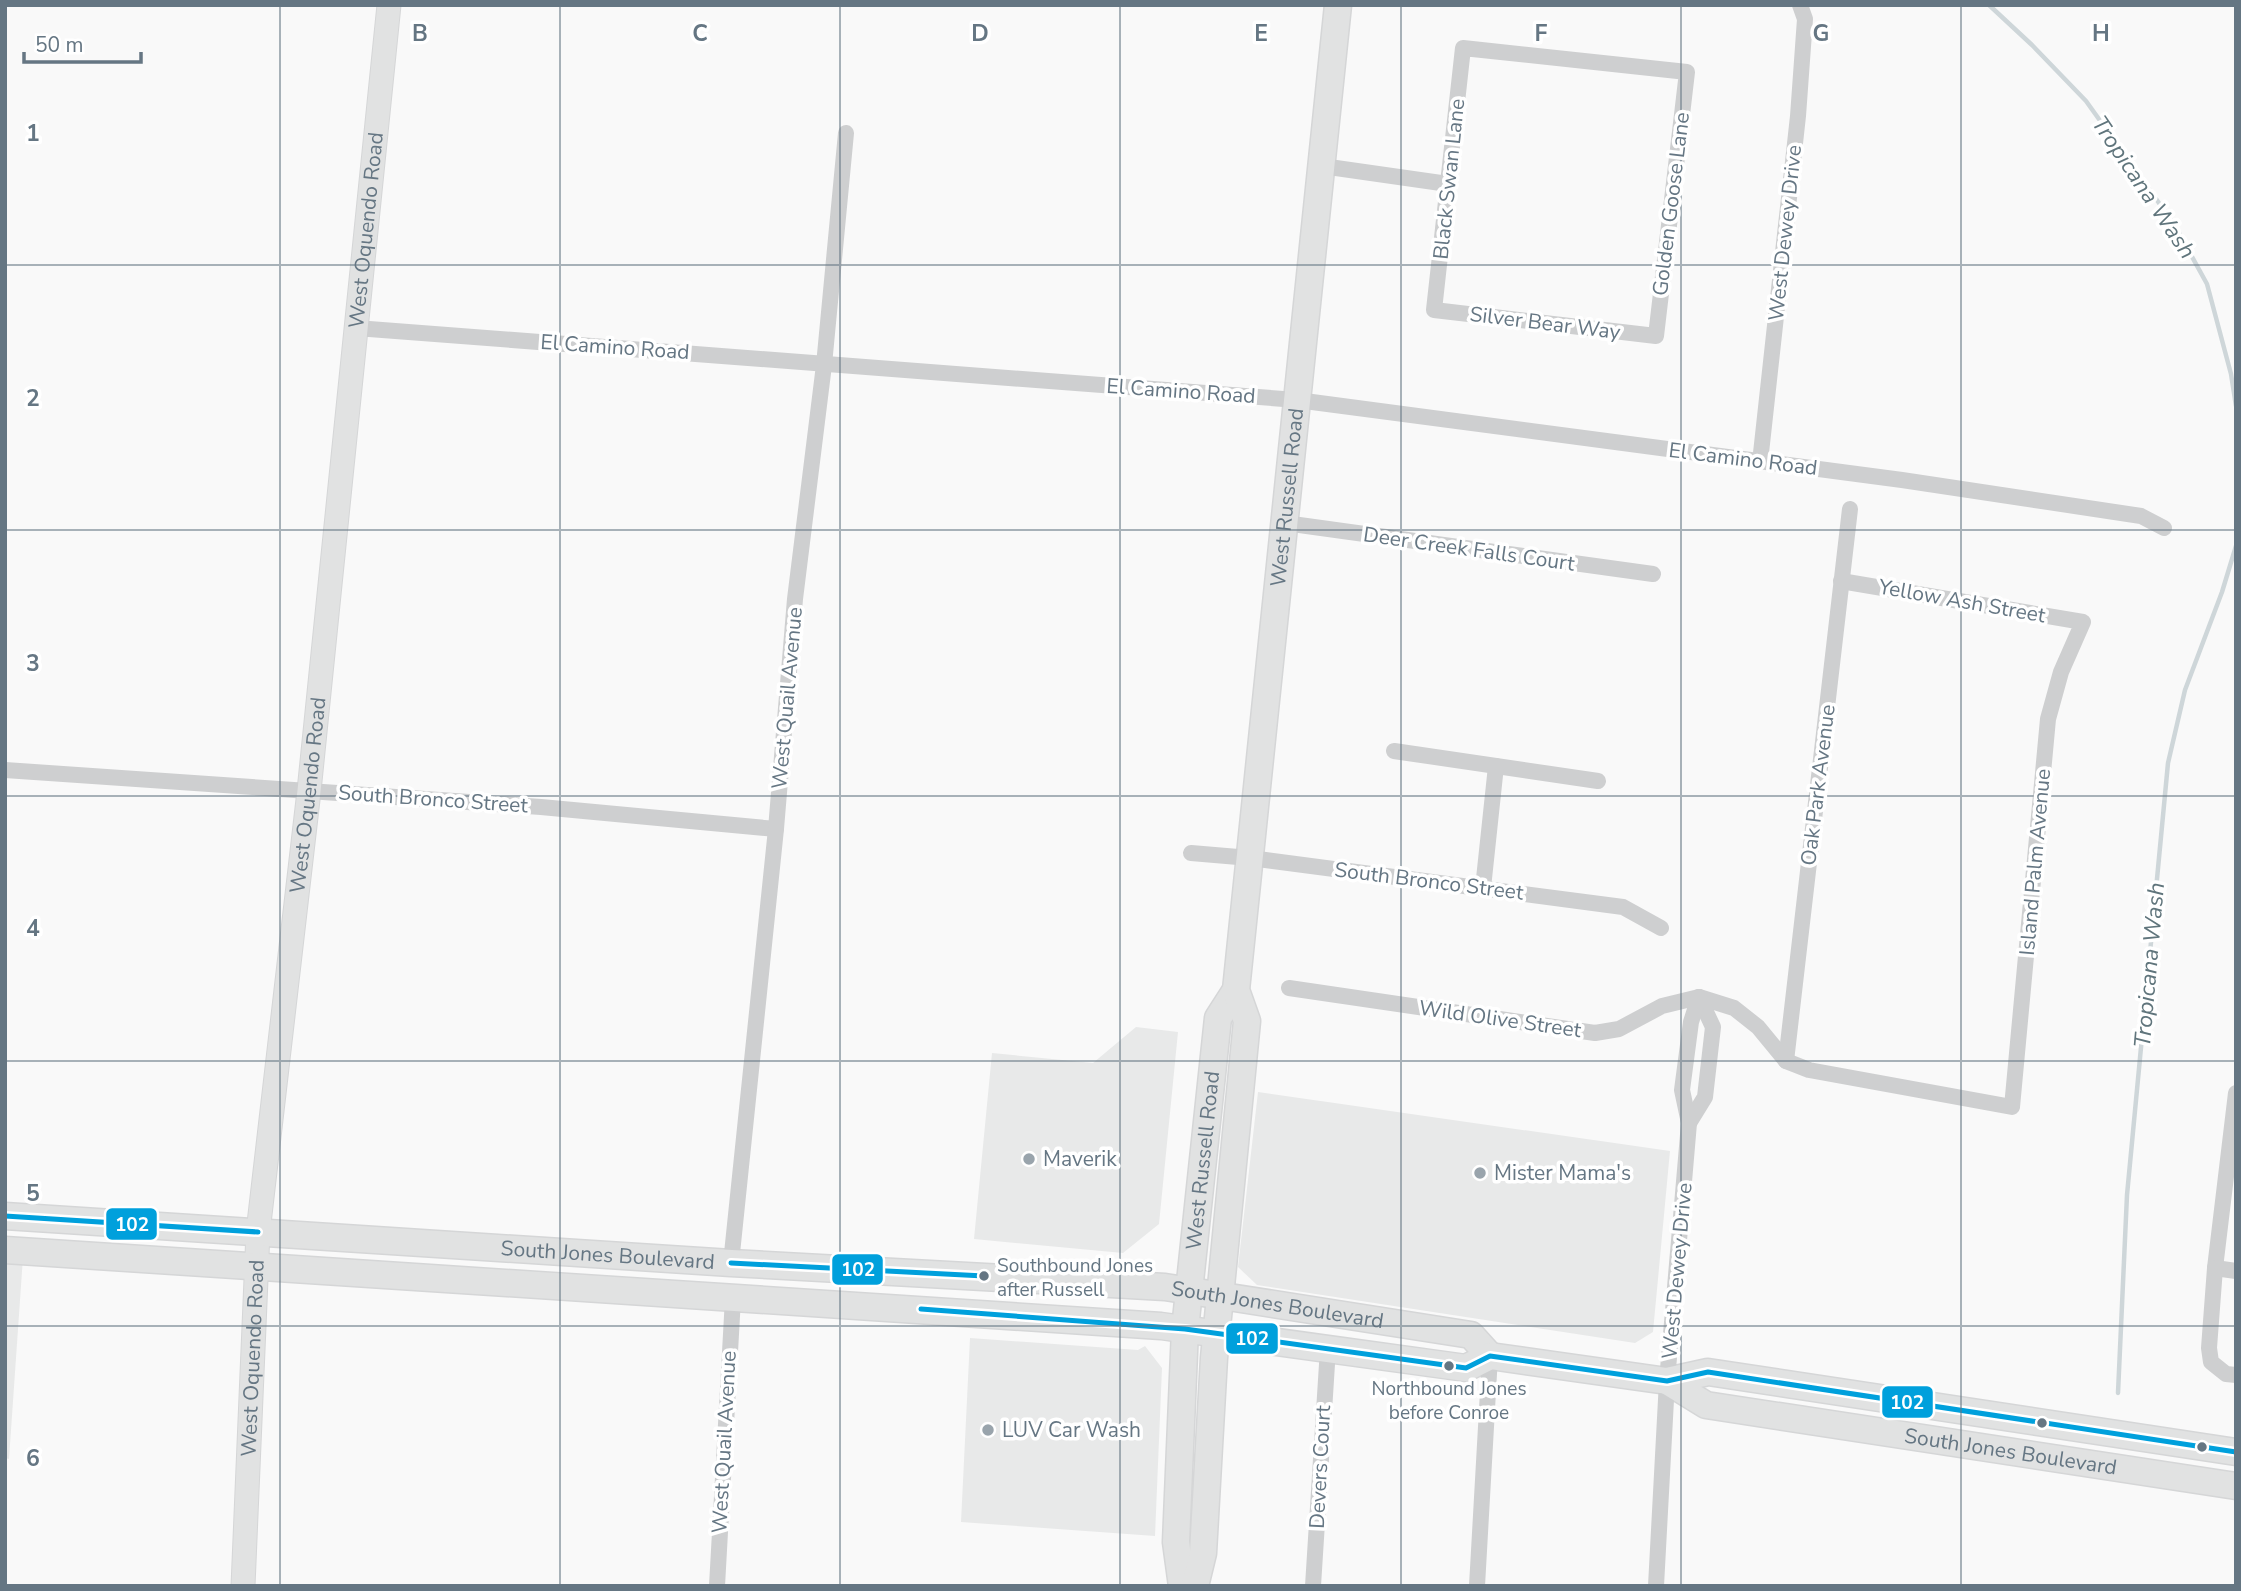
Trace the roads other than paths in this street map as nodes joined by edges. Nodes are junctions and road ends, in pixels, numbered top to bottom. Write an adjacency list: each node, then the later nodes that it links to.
1 (390, 5): 9 (street, West Oquendo Road)
2 (1338, 5): 6 (main road, West Russell Road)
3 (1800, 5): 13 (street, West Dewey Drive)
4 (1463, 48): 7 (street, Black Swan Lane); 10 (street, Golden Goose Lane)
5 (846, 133): 11 (street, West Quail Avenue)
6 (1322, 166): 7 (street); 12 (main road, West Russell Road)
7 (1448, 184): 8 (street, Black Swan Lane)
8 (1434, 310): 10 (street, Silver Bear Way)
9 (356, 328): 11 (street, El Camino Road); 24 (street, West Oquendo Road)
10 (1656, 336)
11 (824, 365): 12 (street, El Camino Road); 25 (street, West Quail Avenue)
12 (1297, 400): 13 (street, El Camino Road); 15 (main road, West Russell Road)
13 (1760, 462): 16 (street, El Camino Road)
14 (1850, 509): 18 (street, Oak Park Avenue)
15 (1285, 523): 17 (street, Deer Creek Falls Court); 27 (main road, West Russell Road)
16 (2164, 528)
17 (1653, 575)
18 (1841, 581): 19 (street, Yellow Ash Street); 33 (street, Oak Park Avenue)
19 (2083, 622): 33 (street, Island Palm Avenue)
20 (1394, 751): 21 (street)
21 (1496, 766): 23 (street); 28 (street)
22 (5, 770): 24 (street, South Bronco Street)
23 (1598, 781)
24 (309, 791): 25 (street, South Bronco Street); 38 (street, West Oquendo Road)
25 (776, 829): 40 (street, West Quail Avenue)
26 (1191, 853): 27 (street, South Bronco Street)
27 (1250, 858): 28 (street, South Bronco Street); 31 (main road, West Russell Road)
28 (1483, 888): 29 (street, South Bronco Street)
29 (1661, 928)
30 (1289, 988): 32 (street, Wild Olive Street)
31 (1236, 990): 44 (main road, West Russell Road); 45 (main road, West Russell Road)
32 (1699, 997): 33 (street); 35 (street, West Dewey Drive); 35 (street, West Dewey Drive)
33 (1786, 1061)
34 (2236, 1093): 36 (street)
35 (1689, 1124): 52 (street, West Dewey Drive)
36 (2232, 1166): 42 (street)
37 (5, 1216): 38 (main road, South Jones Boulevard)
38 (258, 1232): 40 (main road, South Jones Boulevard); 41 (street, West Oquendo Road)
39 (5, 1250): 41 (main road, South Jones Boulevard)
40 (731, 1263): 44 (main road, South Jones Boulevard)
41 (257, 1267): 46 (main road, South Jones Boulevard); 57 (street, West Oquendo Road)
42 (2215, 1268): 43 (street); 51 (street)
43 (2236, 1271)
44 (1188, 1289): 45 (main road, South Jones Boulevard); 47 (main road, West Russell Road)
45 (1220, 1294): 48 (main road, West Russell Road); 50 (main road, South Jones Boulevard)
46 (733, 1298): 47 (main road, South Jones Boulevard); 58 (street, West Quail Avenue)
47 (1185, 1329): 48 (main road, South Jones Boulevard); 59 (main road, West Russell Road)
48 (1216, 1333): 49 (main road, South Jones Boulevard); 60 (main road, West Russell Road)
49 (1328, 1348): 50 (main road, South Jones Boulevard); 61 (street, Devers Court)
50 (1490, 1356): 52 (main road, South Jones Boulevard); 62 (street)
51 (2236, 1375)
52 (1667, 1381): 53 (main road, South Jones Boulevard); 54 (main road, South Jones Boulevard); 63 (street, West Dewey Drive)
53 (2029, 1421): 54 (main road); 55 (main road, South Jones Boulevard)
54 (1935, 1440): 56 (main road, South Jones Boulevard)
55 (2236, 1452)
56 (2236, 1486)
57 (243, 1586)
58 (717, 1586)
59 (1182, 1586)
60 (1195, 1586)
61 (1313, 1586)
62 (1477, 1586)
63 (1656, 1586)

